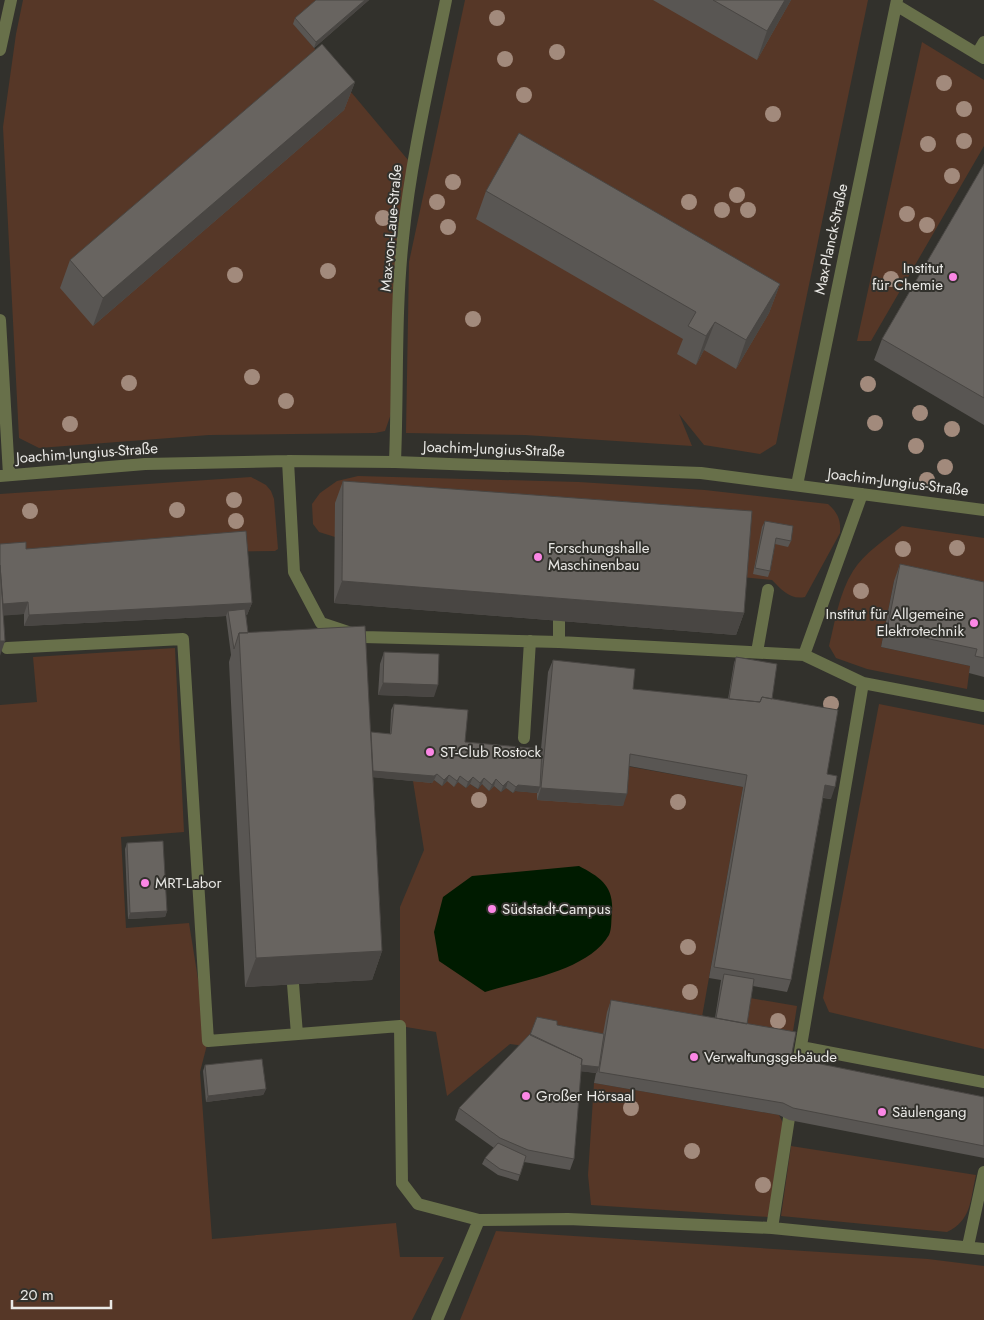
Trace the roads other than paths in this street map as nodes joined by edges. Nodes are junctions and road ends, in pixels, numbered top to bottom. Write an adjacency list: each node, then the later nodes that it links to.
1 (10, 0): 5 (street)
2 (446, 0): 9 (street, Max-von-Laue-Straße)
3 (896, 3): 6 (street); 11 (street, Max-Planck-Straße)
4 (984, 42): 6 (street)
5 (0, 50)
6 (981, 56)
7 (0, 320): 10 (street)
8 (288, 461): 9 (street, Joachim-Jungius-Straße); 10 (street, Joachim-Jungius-Straße); 16 (street)
9 (395, 462): 11 (street, Joachim-Jungius-Straße)
10 (4, 476)
11 (797, 485): 12 (street, Joachim-Jungius-Straße)
12 (862, 494): 13 (street, Joachim-Jungius-Straße); 20 (street)
13 (984, 510)
14 (768, 590): 19 (street)
15 (559, 621): 17 (street)
16 (530, 641): 17 (street); 23 (street)
17 (559, 642): 19 (street)
18 (7, 648): 25 (street)
19 (757, 652): 20 (street)
20 (804, 655): 21 (street)
21 (863, 683): 22 (street); 26 (street)
22 (984, 706)
23 (524, 738)
24 (293, 984): 25 (street)
25 (297, 1034): 29 (street)
26 (801, 1047): 27 (street); 30 (street)
27 (984, 1082)
28 (984, 1172): 31 (street)
29 (479, 1220): 30 (street); 33 (street)
30 (772, 1228): 31 (street)
31 (968, 1246): 32 (street)
32 (984, 1249)
33 (437, 1320)

